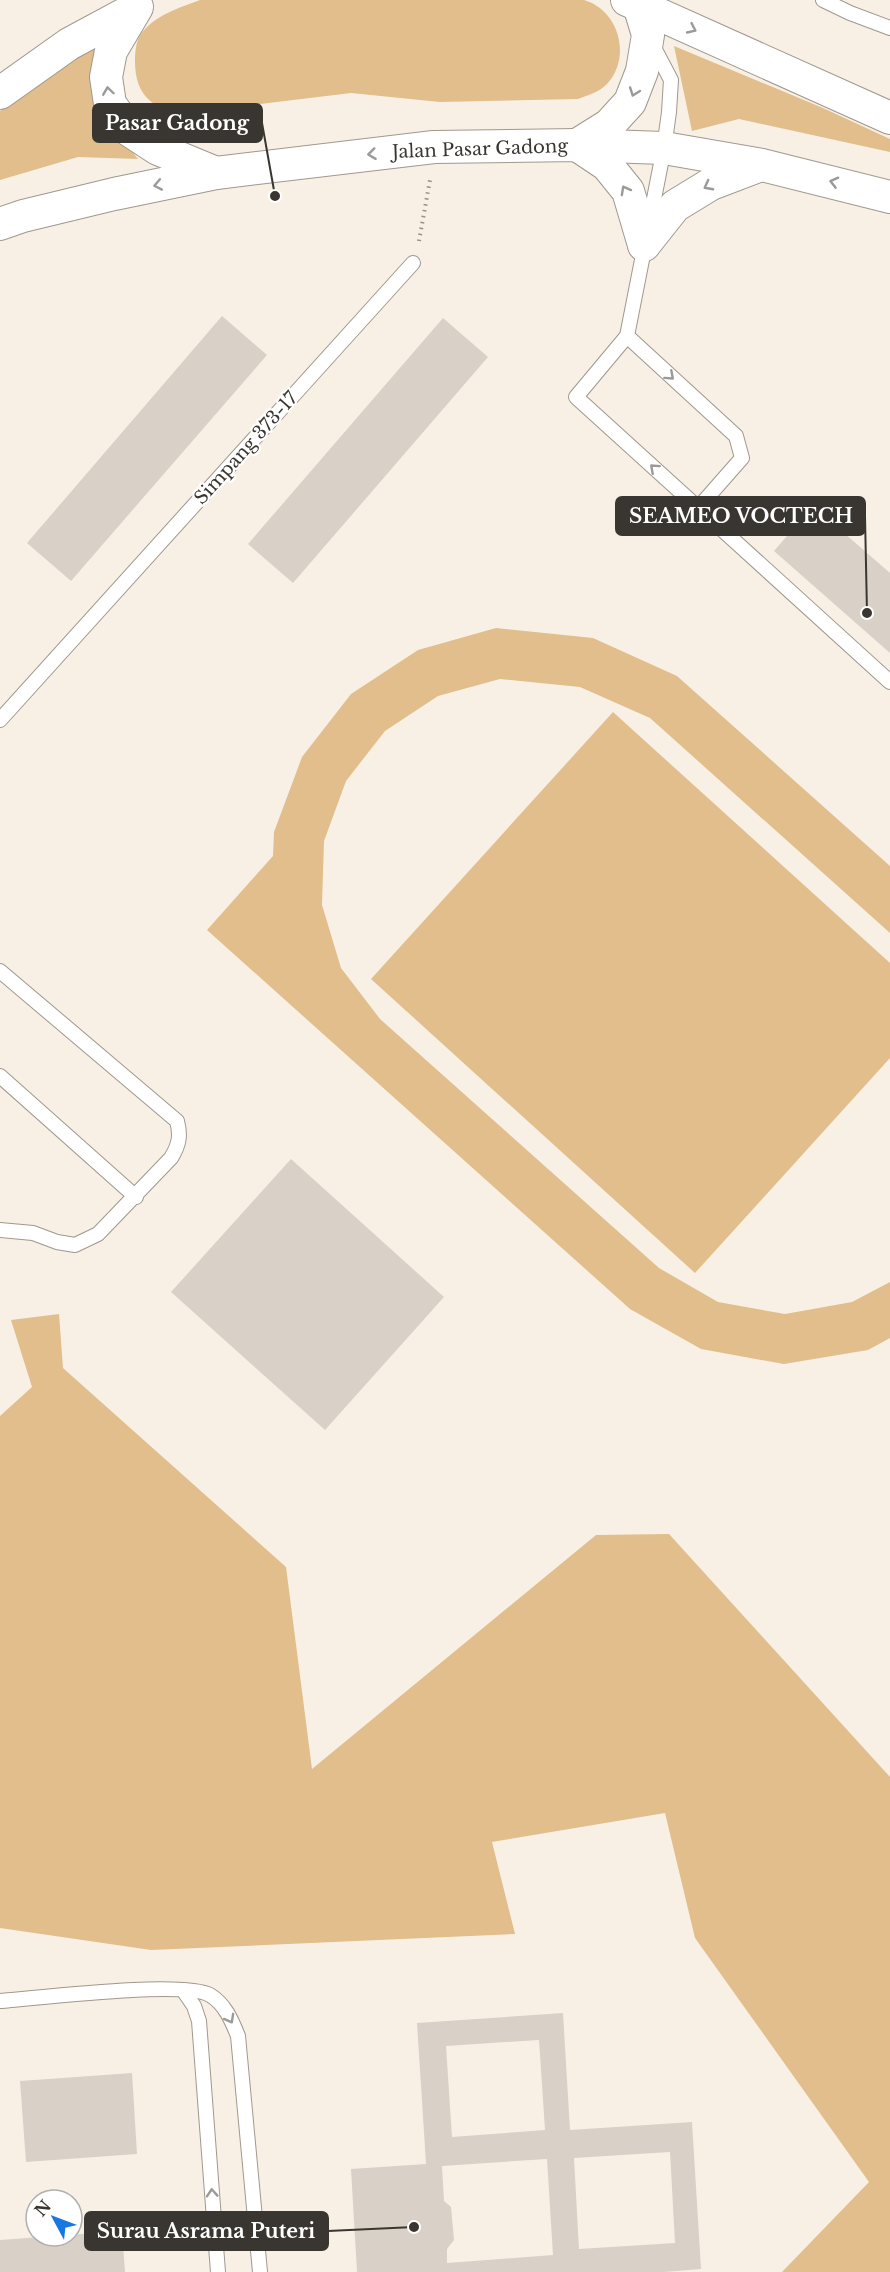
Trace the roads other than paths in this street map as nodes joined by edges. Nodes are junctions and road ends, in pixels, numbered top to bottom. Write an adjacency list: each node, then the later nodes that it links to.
1 (824, 0): 4 (lane)
2 (633, 2): 5 (street); 7 (street, one-way to 7)
3 (146, 4): 6 (street); 11 (street, one-way to 3)
4 (890, 28)
5 (648, 35): 8 (street, one-way to 8); 9 (lane)
6 (6, 82)
7 (890, 118)
8 (577, 145): 9 (street, Jalan Pasar Gadong); 11 (street, Jalan Pasar Gadong, one-way to 11); 14 (street, one-way to 8)
9 (664, 148): 10 (street, Jalan Pasar Gadong); 14 (lane)
10 (762, 165): 12 (street, Jalan Pasar Gadong, one-way to 10); 14 (street, one-way to 14)
11 (216, 174): 13 (street, Jalan Pasar Gadong, one-way to 13)
12 (890, 197)
13 (0, 224)
14 (644, 245): 16 (lane)
15 (413, 263): 19 (lane, Simpang 373-17)
16 (627, 336): 17 (lane, one-way to 17); 17 (lane, one-way to 16)
17 (698, 508): 18 (lane)
18 (890, 682)
19 (0, 720)
20 (0, 970): 22 (lane)
21 (0, 1076): 22 (lane)
22 (136, 1197): 23 (lane)
23 (0, 1230)
24 (183, 1990): 25 (lane); 26 (lane, one-way to 24); 27 (lane, one-way to 27)
25 (0, 2001)
26 (218, 2272)
27 (260, 2272)

